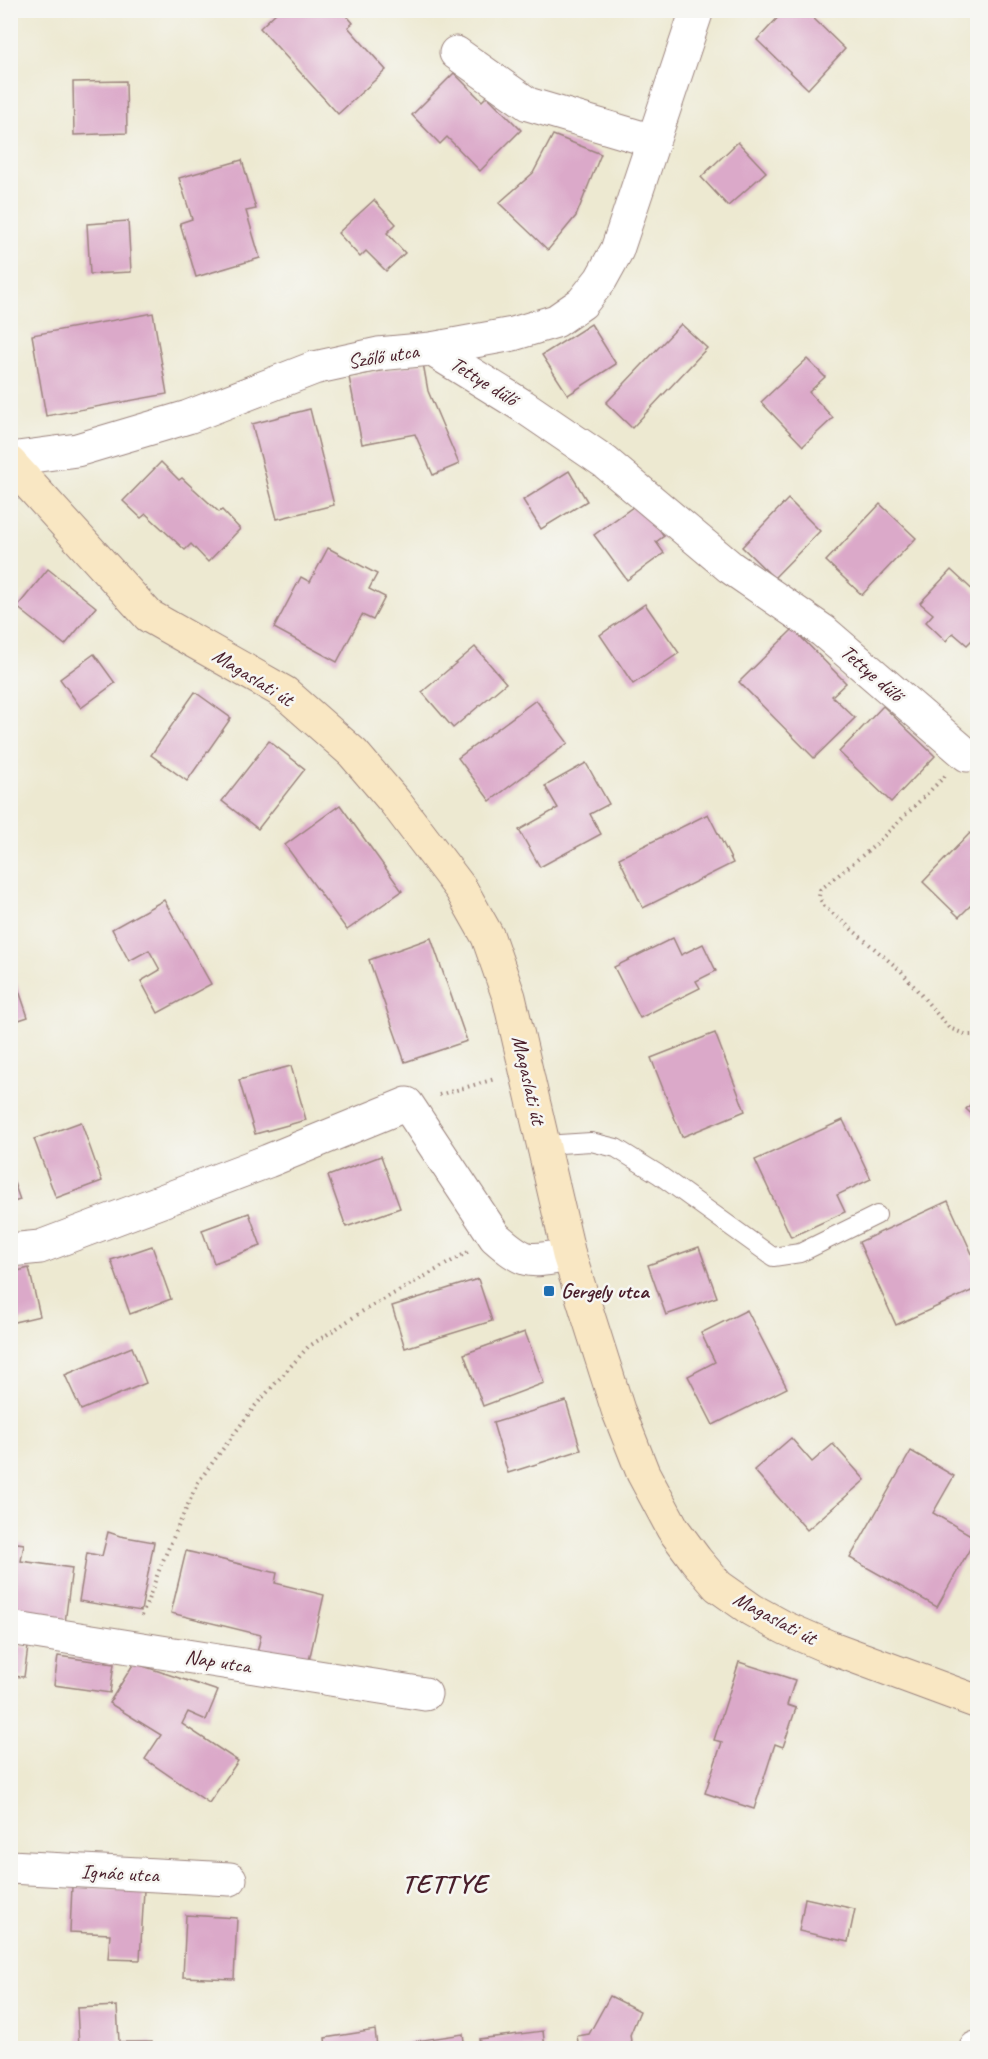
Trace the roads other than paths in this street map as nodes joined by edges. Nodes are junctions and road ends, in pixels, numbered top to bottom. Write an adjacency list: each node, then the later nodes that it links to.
1 (697, 10): 3 (street, Szőlő utca)
2 (456, 53): 3 (street)
3 (653, 141): 4 (street, Szőlő utca)
4 (430, 349): 5 (street, Szőlő utca); 6 (street, Tettye dűlő)
5 (10, 461): 7 (street, Magaslati út)
6 (967, 755)
7 (544, 1145): 8 (lane); 10 (street, Magaslati út)
8 (877, 1215)
9 (10, 1250): 10 (street)
10 (569, 1255): 13 (street, Magaslati út)
11 (10, 1628): 12 (street, Nap utca)
12 (425, 1694)
13 (978, 1702)
14 (10, 1867): 15 (street, Ignác utca)
15 (230, 1879)

